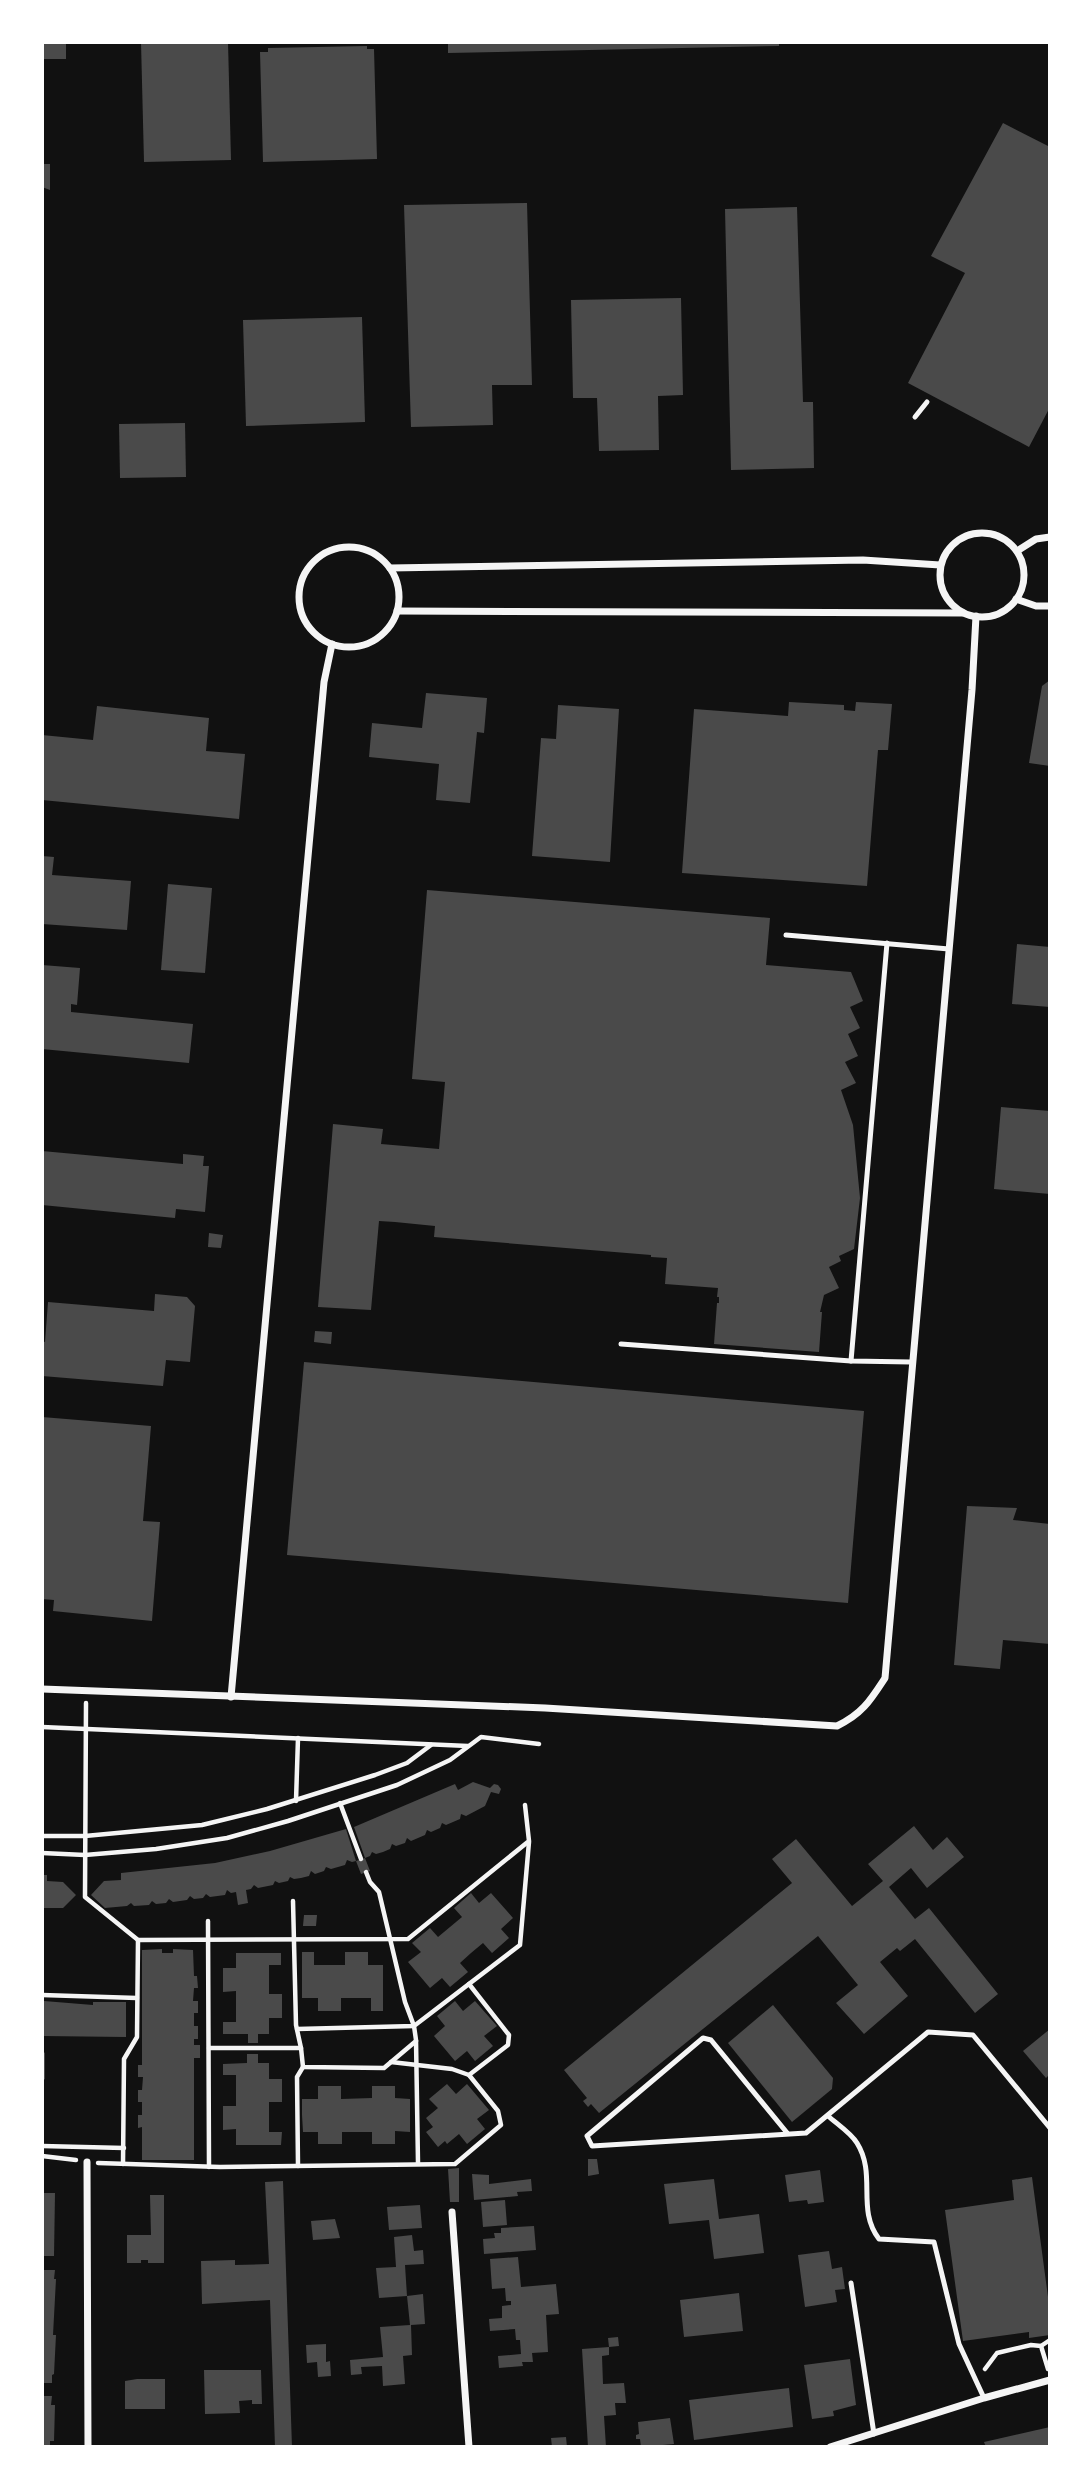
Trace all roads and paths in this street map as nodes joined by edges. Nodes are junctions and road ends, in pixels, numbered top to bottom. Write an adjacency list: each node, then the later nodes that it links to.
1 (927, 402): 2 (lane)
2 (915, 417)
3 (1050, 537): 4 (street)
4 (1017, 551): 5 (street); 7 (street)
5 (940, 565): 6 (street); 10 (street)
6 (390, 568): 9 (street); 12 (street)
7 (1016, 599): 8 (street); 11 (street)
8 (1050, 606)
9 (397, 611): 10 (street); 12 (street)
10 (964, 613): 11 (street)
11 (976, 616): 15 (street)
12 (332, 644): 21 (street)
13 (786, 936): 14 (lane)
14 (887, 943): 15 (lane); 17 (lane)
15 (948, 949): 18 (street)
16 (621, 1344): 17 (lane)
17 (851, 1361): 18 (lane)
18 (911, 1362): 21 (street)
19 (42, 1689): 20 (street)
20 (86, 1691): 21 (street); 23 (path)
21 (231, 1697)
22 (42, 1727): 23 (path)
23 (86, 1729): 24 (path); 32 (path)
24 (299, 1738): 25 (path); 28 (path)
25 (432, 1744): 27 (path); 28 (path)
26 (539, 1744): 27 (path)
27 (469, 1746): 29 (path)
28 (296, 1801): 32 (path)
29 (340, 1803): 35 (path); 36 (path)
30 (525, 1805): 33 (path)
31 (42, 1836): 32 (path)
32 (85, 1836): 35 (path)
33 (529, 1841): 42 (path); 44 (path)
34 (42, 1853): 35 (path)
35 (85, 1855): 41 (path)
36 (362, 1859)
37 (366, 1872): 42 (path)
38 (293, 1902): 40 (path)
39 (208, 1921): 43 (path)
40 (293, 1939): 42 (path); 43 (path); 48 (path)
41 (138, 1940): 43 (path); 46 (path)
42 (389, 1940): 47 (path)
43 (208, 1941): 50 (path)
44 (469, 1984): 47 (path); 56 (path)
45 (42, 1995): 46 (path)
46 (136, 1998): 63 (path)
47 (414, 2026): 48 (path); 49 (path)
48 (297, 2029): 51 (path)
49 (416, 2040): 53 (path); 54 (path)
50 (209, 2048): 51 (path); 66 (path)
51 (301, 2048): 55 (path)
52 (42, 2053): 57 (path)
53 (391, 2063): 54 (path); 55 (path)
54 (416, 2065): 56 (path); 64 (path)
55 (303, 2067): 65 (path)
56 (469, 2075): 64 (path)
57 (42, 2079)
58 (828, 2116): 59 (lane); 60 (lane); 72 (lane)
59 (1050, 2128)
60 (788, 2134): 60 (lane)
61 (42, 2156): 62 (path)
62 (87, 2162): 63 (path); 75 (street)
63 (123, 2164): 66 (path)
64 (418, 2164): 65 (path)
65 (298, 2166): 66 (path)
66 (209, 2167)
67 (452, 2212): 76 (street)
68 (851, 2283): 74 (lane)
69 (1050, 2340): 70 (path)
70 (1041, 2346): 71 (path); 72 (path)
71 (1050, 2378): 73 (street)
72 (979, 2386): 73 (lane)
73 (984, 2398): 74 (street)
74 (874, 2434): 77 (street)
75 (89, 2447)
76 (470, 2447)
77 (830, 2447)

